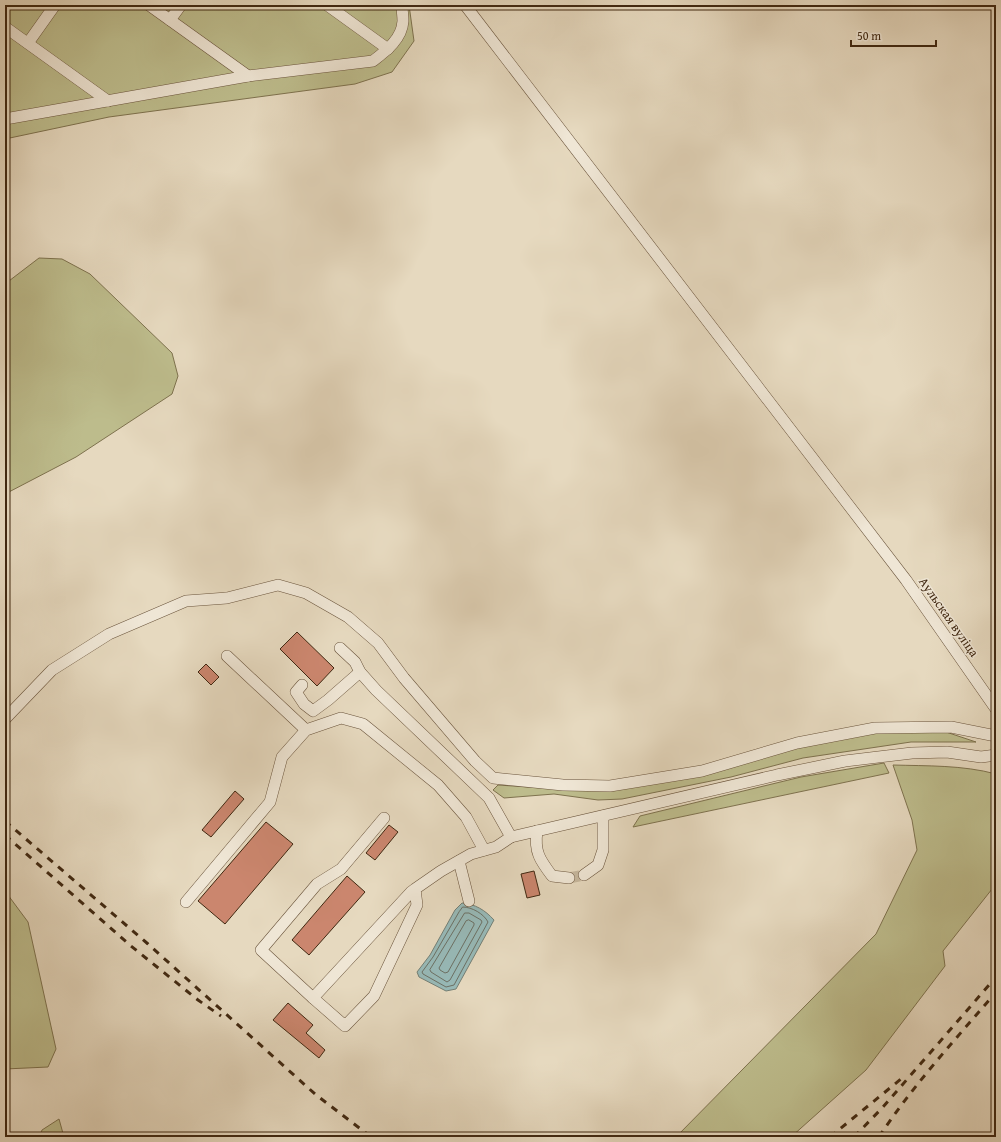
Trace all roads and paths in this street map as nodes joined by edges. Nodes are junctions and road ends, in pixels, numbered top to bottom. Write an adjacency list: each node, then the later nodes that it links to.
1 (55, 5): 9 (street)
2 (149, 5): 7 (street)
3 (181, 5): 7 (street)
4 (327, 5): 10 (street)
5 (402, 5): 10 (street)
6 (465, 5): 18 (street, Аульская вуліца)
7 (170, 20): 11 (street)
8 (5, 27): 9 (street)
9 (28, 43): 12 (street)
10 (388, 49): 11 (street)
11 (248, 76): 12 (street)
12 (108, 101): 13 (street)
13 (5, 119)
14 (340, 648): 16 (street)
15 (227, 656): 20 (street)
16 (360, 672): 17 (street); 26 (street)
17 (302, 684)
18 (996, 710)
19 (5, 719): 21 (street)
20 (306, 730): 27 (street); 33 (street)
21 (996, 736)
22 (996, 755): 23 (street)
23 (603, 816): 25 (street); 29 (street)
24 (384, 818): 34 (street)
25 (537, 831): 26 (street); 30 (street)
26 (511, 837): 27 (street)
27 (484, 850): 28 (street)
28 (459, 861): 31 (street); 32 (street)
29 (584, 875)
30 (569, 878)
31 (415, 889): 34 (street); 34 (street)
32 (469, 901)
33 (186, 902)
34 (313, 998)

